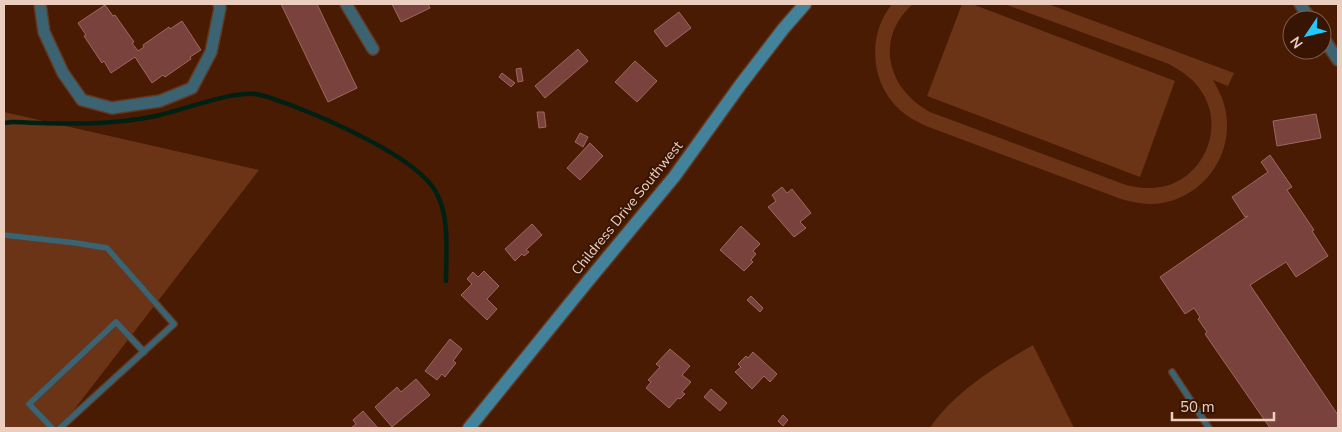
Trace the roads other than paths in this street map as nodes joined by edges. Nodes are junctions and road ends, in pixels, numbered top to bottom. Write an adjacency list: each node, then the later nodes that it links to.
1 (40, 4): 2 (street)
2 (220, 4)
3 (346, 4): 5 (street)
4 (805, 4): 11 (street, Childress Drive Southwest)
5 (373, 50)
6 (4, 235): 7 (lane)
7 (144, 352): 9 (lane); 10 (lane)
8 (1172, 372): 12 (lane)
9 (52, 428)
10 (60, 428)
11 (469, 428)
12 (1208, 428)

